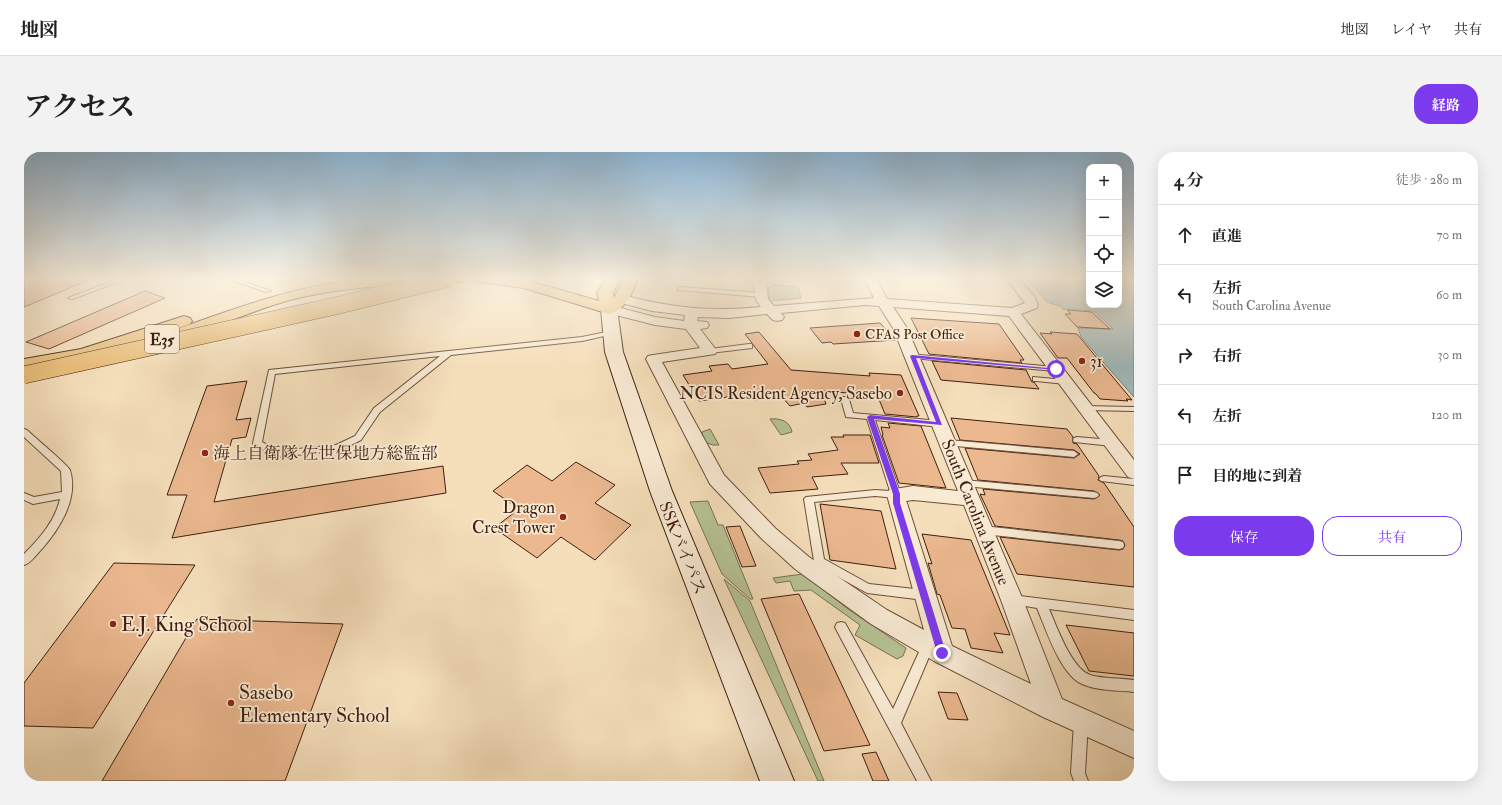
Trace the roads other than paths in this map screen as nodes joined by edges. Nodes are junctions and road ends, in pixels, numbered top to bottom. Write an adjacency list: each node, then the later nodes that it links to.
1 (222, 307): 20 (main road)
2 (257, 307): 22 (main road)
3 (328, 307): 12 (main road, E35, bridge)
4 (612, 307): 15 (street, SSKバイパス)
5 (624, 307): 14 (street)
6 (768, 307): 13 (street)
7 (879, 307): 13 (street)
8 (887, 307): 19 (street, South Carolina Avenue)
9 (939, 307): 11 (street)
10 (1026, 307): 11 (street)
11 (1013, 312): 21 (street)
12 (300, 314): 20 (main road, E35, bridge); 22 (main road, E35, bridge)
13 (775, 315): 14 (street)
14 (691, 319): 17 (street)
15 (611, 333): 18 (lane); 58 (street, SSKバイパス)
16 (749, 346): 17 (lane)
17 (710, 351): 46 (street)
18 (449, 353): 18 (lane)
19 (912, 356): 21 (lane); 29 (street, South Carolina Avenue)
20 (24, 364)
21 (1056, 369): 24 (street)
22 (24, 376)
23 (1036, 379): 24 (lane)
24 (1066, 382): 26 (street)
25 (845, 399): 28 (lane)
26 (1085, 408): 27 (lane); 33 (street)
27 (1134, 409)
28 (870, 417): 29 (lane); 40 (lane)
29 (940, 424): 32 (street, South Carolina Avenue)
30 (24, 432): 39 (lane)
31 (1077, 440): 33 (lane)
32 (948, 443): 34 (lane); 38 (street, South Carolina Avenue)
33 (1112, 443): 35 (street)
34 (1074, 454)
35 (1134, 473)
36 (1104, 479): 37 (lane)
37 (1134, 482)
38 (967, 491): 40 (street); 41 (lane); 43 (street, South Carolina Avenue)
39 (67, 494): 42 (lane); 45 (lane)
40 (896, 494): 46 (lane); 47 (street)
41 (1094, 495)
42 (24, 496)
43 (983, 530): 44 (lane); 48 (street, South Carolina Avenue)
44 (1119, 545)
45 (24, 562)
46 (861, 594): 47 (lane); 52 (street)
47 (924, 595): 52 (street)
48 (1012, 600): 49 (lane); 54 (street, South Carolina Avenue)
49 (1041, 603): 50 (lane); 53 (lane)
50 (1134, 614)
51 (841, 627): 56 (lane)
52 (935, 649): 54 (street); 56 (lane)
53 (1134, 686)
54 (1052, 708): 55 (street)
55 (1081, 721): 57 (street); 60 (lane)
56 (894, 723): 59 (lane)
57 (1134, 745)
58 (777, 781)
59 (924, 781)
60 (1081, 781)

